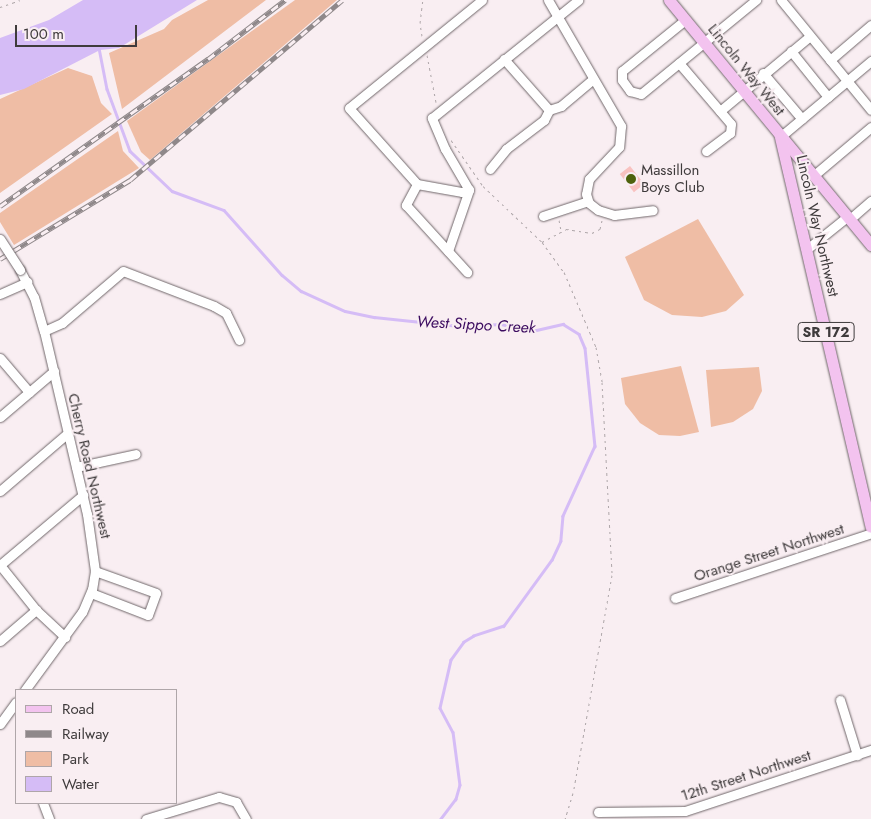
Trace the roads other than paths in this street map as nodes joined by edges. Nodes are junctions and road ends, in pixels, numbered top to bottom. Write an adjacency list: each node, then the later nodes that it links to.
1 (482, 0): 31 (street)
2 (548, 0): 7 (street)
3 (578, 0): 7 (street)
4 (756, 0): 11 (street)
5 (781, 0): 10 (street)
6 (671, 1): 8 (main road, Lincoln Way West / SR 172)
7 (559, 15): 13 (street); 18 (street)
8 (685, 20): 11 (main road, Lincoln Way West / SR 172); 16 (street)
9 (871, 25): 14 (street)
10 (810, 36): 12 (street); 14 (street)
11 (704, 42): 16 (street); 20 (main road, Lincoln Way West / SR 172)
12 (791, 51): 17 (street); 21 (street)
13 (504, 59): 22 (street); 32 (street)
14 (830, 60): 19 (street)
15 (871, 61): 19 (street)
16 (679, 63): 24 (street)
17 (763, 73): 20 (street); 25 (street)
18 (592, 80): 22 (street); 33 (street)
19 (847, 81): 21 (street); 23 (street)
20 (742, 90): 24 (street); 27 (main road, Lincoln Way West / SR 172)
21 (828, 97): 25 (street)
22 (549, 110): 29 (street)
23 (871, 110)
24 (720, 111): 28 (street)
25 (802, 119): 27 (street)
26 (871, 127): 30 (street)
27 (780, 137): 30 (main road, Lincoln Way West); 40 (main road, Lincoln Way Northwest / SR 172)
28 (706, 151)
29 (490, 169)
30 (813, 176): 37 (main road, Lincoln Way West)
31 (417, 184): 32 (street); 41 (street)
32 (469, 190): 41 (street)
33 (588, 201): 35 (street); 36 (street)
34 (871, 201): 37 (street)
35 (653, 210)
36 (543, 216)
37 (849, 218): 39 (main road, Lincoln Way West); 40 (street)
38 (0, 239): 43 (street, Cherry Road Northwest, bridge)
39 (871, 245)
40 (807, 249): 56 (main road, Lincoln Way Northwest / SR 172)
41 (448, 250): 42 (street)
42 (467, 272)
43 (27, 282): 44 (street); 45 (street, Cherry Road Northwest)
44 (0, 294)
45 (44, 331): 46 (street); 48 (street, Cherry Road Northwest)
46 (239, 340)
47 (0, 358): 49 (street)
48 (54, 371): 49 (street); 51 (street, Cherry Road Northwest)
49 (29, 392): 50 (street)
50 (0, 417)
51 (68, 433): 53 (street, Cherry Road Northwest); 54 (street)
52 (136, 454): 53 (street)
53 (76, 467): 55 (street, Cherry Road Northwest)
54 (0, 491)
55 (83, 495): 58 (street); 59 (street, Cherry Road Northwest)
56 (871, 526)
57 (871, 534): 61 (street, Orange Street Northwest)
58 (0, 565): 62 (street)
59 (95, 571): 60 (street, Cherry Road Northwest); 60 (street)
60 (91, 594): 63 (street, Cherry Road Northwest)
61 (675, 598)
62 (36, 610): 63 (street); 64 (street)
63 (65, 637): 65 (street, Cherry Road Northwest)
64 (0, 641)
65 (26, 689)
66 (840, 700): 70 (street)
67 (13, 714): 68 (street)
68 (0, 724)
69 (871, 750): 70 (street, 12th Street Northwest)
70 (857, 754): 72 (street, 12th Street Northwest)
71 (43, 804): 73 (street)
72 (598, 812)
73 (49, 819)
74 (146, 819): 75 (street)
75 (246, 819)

